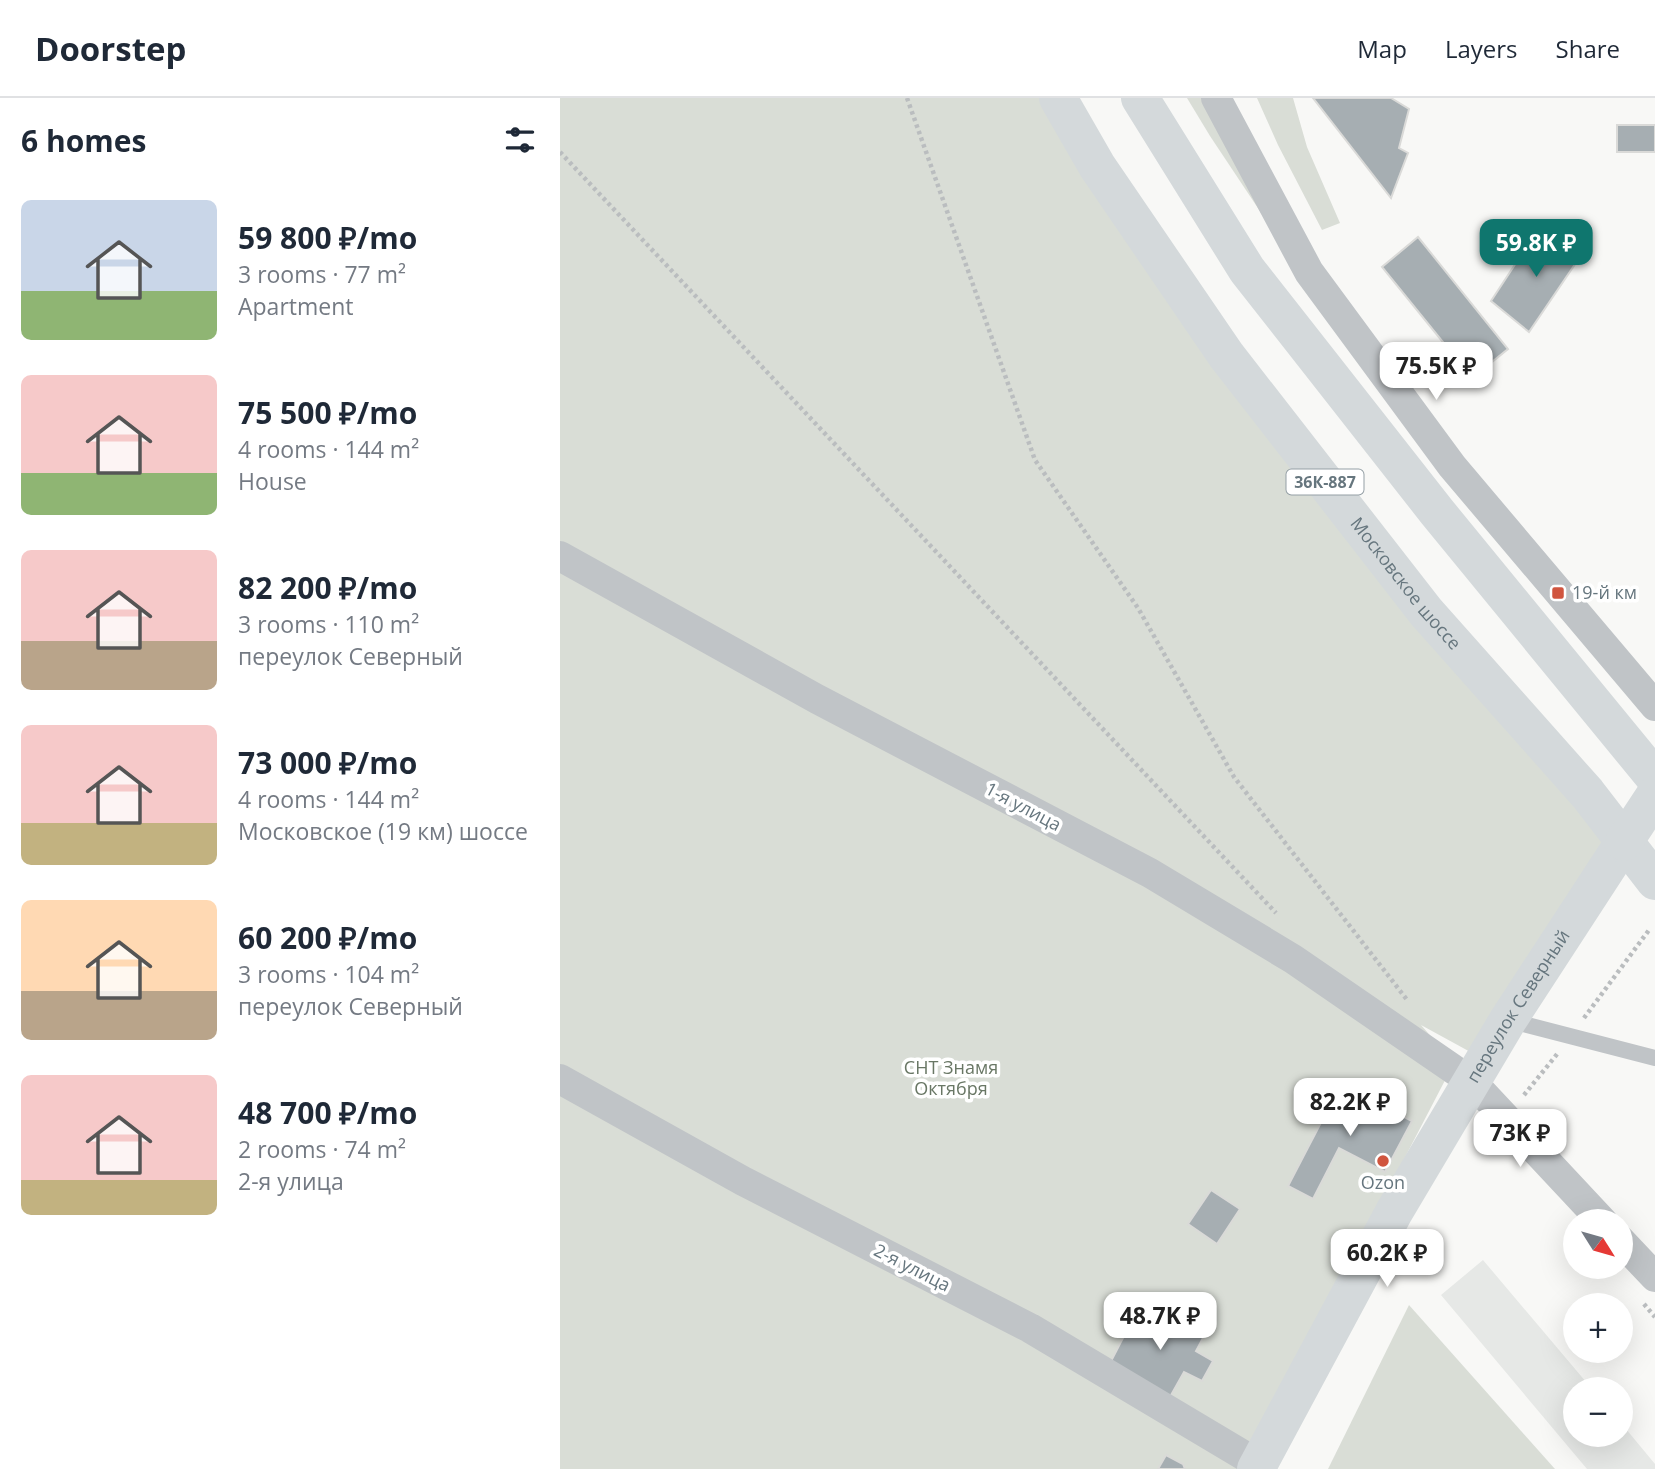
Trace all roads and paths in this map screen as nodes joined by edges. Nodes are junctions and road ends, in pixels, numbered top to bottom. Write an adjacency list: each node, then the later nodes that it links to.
1 (907, 98): 14 (path)
2 (1058, 98): 10 (main road, Московское шоссе / 36К-887)
3 (1140, 98): 8 (main road)
4 (1216, 98): 7 (street)
5 (560, 152): 12 (path)
6 (560, 556): 19 (street, 1-я улица)
7 (1655, 706)
8 (1655, 778)
9 (1655, 795): 10 (main road, переулок Северный)
10 (1624, 842): 11 (main road, Московское шоссе / 36К-887); 15 (main road, переулок Северный)
11 (1655, 881)
12 (1278, 916)
13 (1649, 930): 16 (path)
14 (1412, 1006)
15 (1508, 1020): 16 (lane); 19 (main road, переулок Северный)
16 (1572, 1035): 17 (lane); 20 (path)
17 (1655, 1058)
18 (560, 1079): 24 (street, 2-я улица)
19 (1472, 1083): 20 (street, 1-я улица); 24 (main road, переулок Северный)
20 (1506, 1117): 21 (street, 1-я улица)
21 (1591, 1209)
22 (1633, 1254): 23 (street)
23 (1655, 1277)
24 (1257, 1467)

